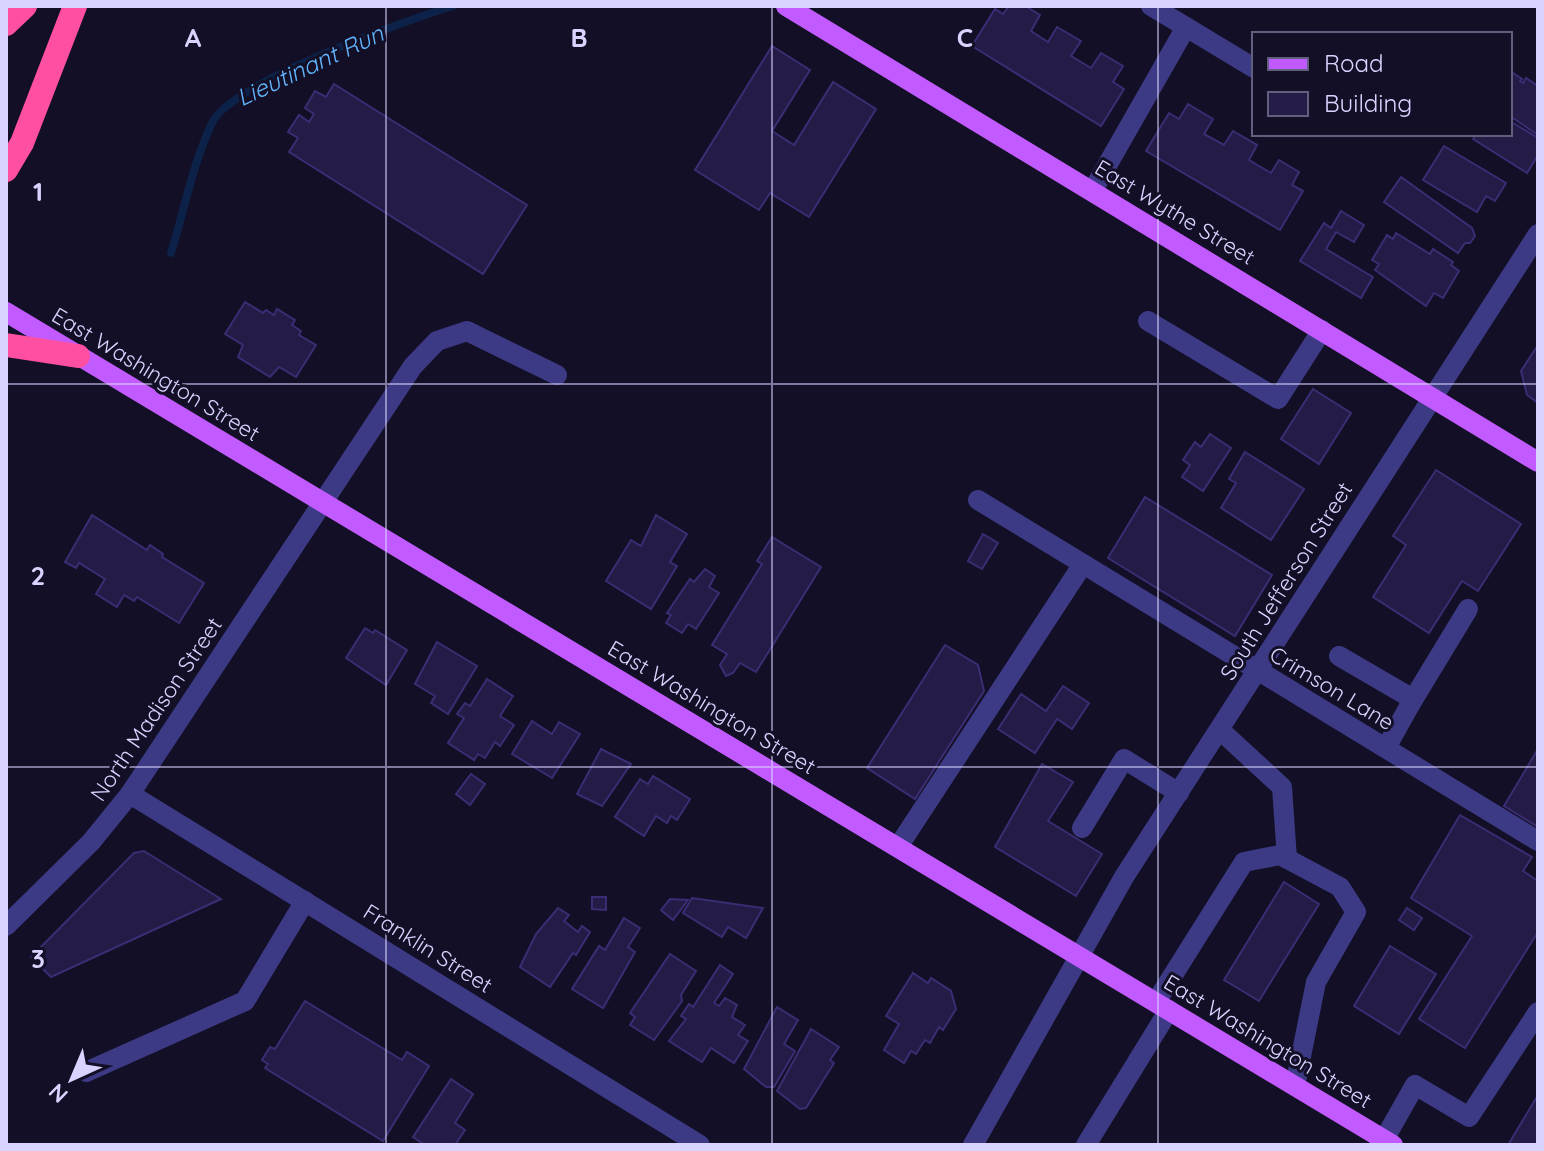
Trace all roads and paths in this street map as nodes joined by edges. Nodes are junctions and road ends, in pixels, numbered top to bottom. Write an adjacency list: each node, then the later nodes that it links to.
1 (25, 6): 5 (highway)
2 (75, 6): 8 (highway)
3 (786, 6): 9 (main road, East Wythe Street)
4 (1151, 6): 6 (street)
5 (6, 24)
6 (1186, 27): 7 (street); 9 (street)
7 (1252, 67)
8 (6, 170)
9 (1093, 190): 13 (main road, East Wythe Street)
10 (1538, 234): 17 (street, South Jefferson Street)
11 (6, 312): 15 (main road, East Washington Street)
12 (1148, 321): 13 (street)
13 (1322, 330): 17 (main road, East Wythe Street)
14 (6, 345): 15 (highway)
15 (78, 356): 20 (main road, East Washington Street)
16 (557, 375): 20 (street, North Madison Street)
17 (1431, 397): 18 (main road, East Wythe Street); 24 (street, South Jefferson Street)
18 (1538, 462)
19 (978, 500): 21 (street, Crimson Lane)
20 (323, 502): 29 (street, North Madison Street); 32 (main road, East Washington Street)
21 (1083, 564): 24 (street, Crimson Lane); 32 (street)
22 (1468, 609): 25 (street)
23 (1339, 656): 25 (street)
24 (1258, 671): 26 (street, South Jefferson Street); 27 (street, Crimson Lane)
25 (1411, 703): 27 (street)
26 (1220, 730): 28 (street, South Jefferson Street); 33 (street)
27 (1386, 748): 31 (street, Crimson Lane)
28 (1179, 793): 30 (street); 36 (street, South Jefferson Street)
29 (130, 794): 34 (street, Franklin Street); 35 (street, North Madison Street)
30 (1082, 828)
31 (1538, 841)
32 (898, 847): 36 (main road, East Washington Street)
33 (1287, 859): 37 (street); 40 (street)
34 (305, 901): 39 (street); 42 (street, Franklin Street)
35 (6, 926)
36 (1079, 956): 37 (main road, East Washington Street); 43 (street, South Jefferson Street)
37 (1162, 1006): 40 (main road, East Washington Street); 44 (street)
38 (1538, 1012): 41 (street)
39 (86, 1072)
40 (1295, 1086): 41 (main road, East Washington Street)
41 (1386, 1143)
42 (700, 1145)
43 (973, 1145)
44 (1086, 1145)

